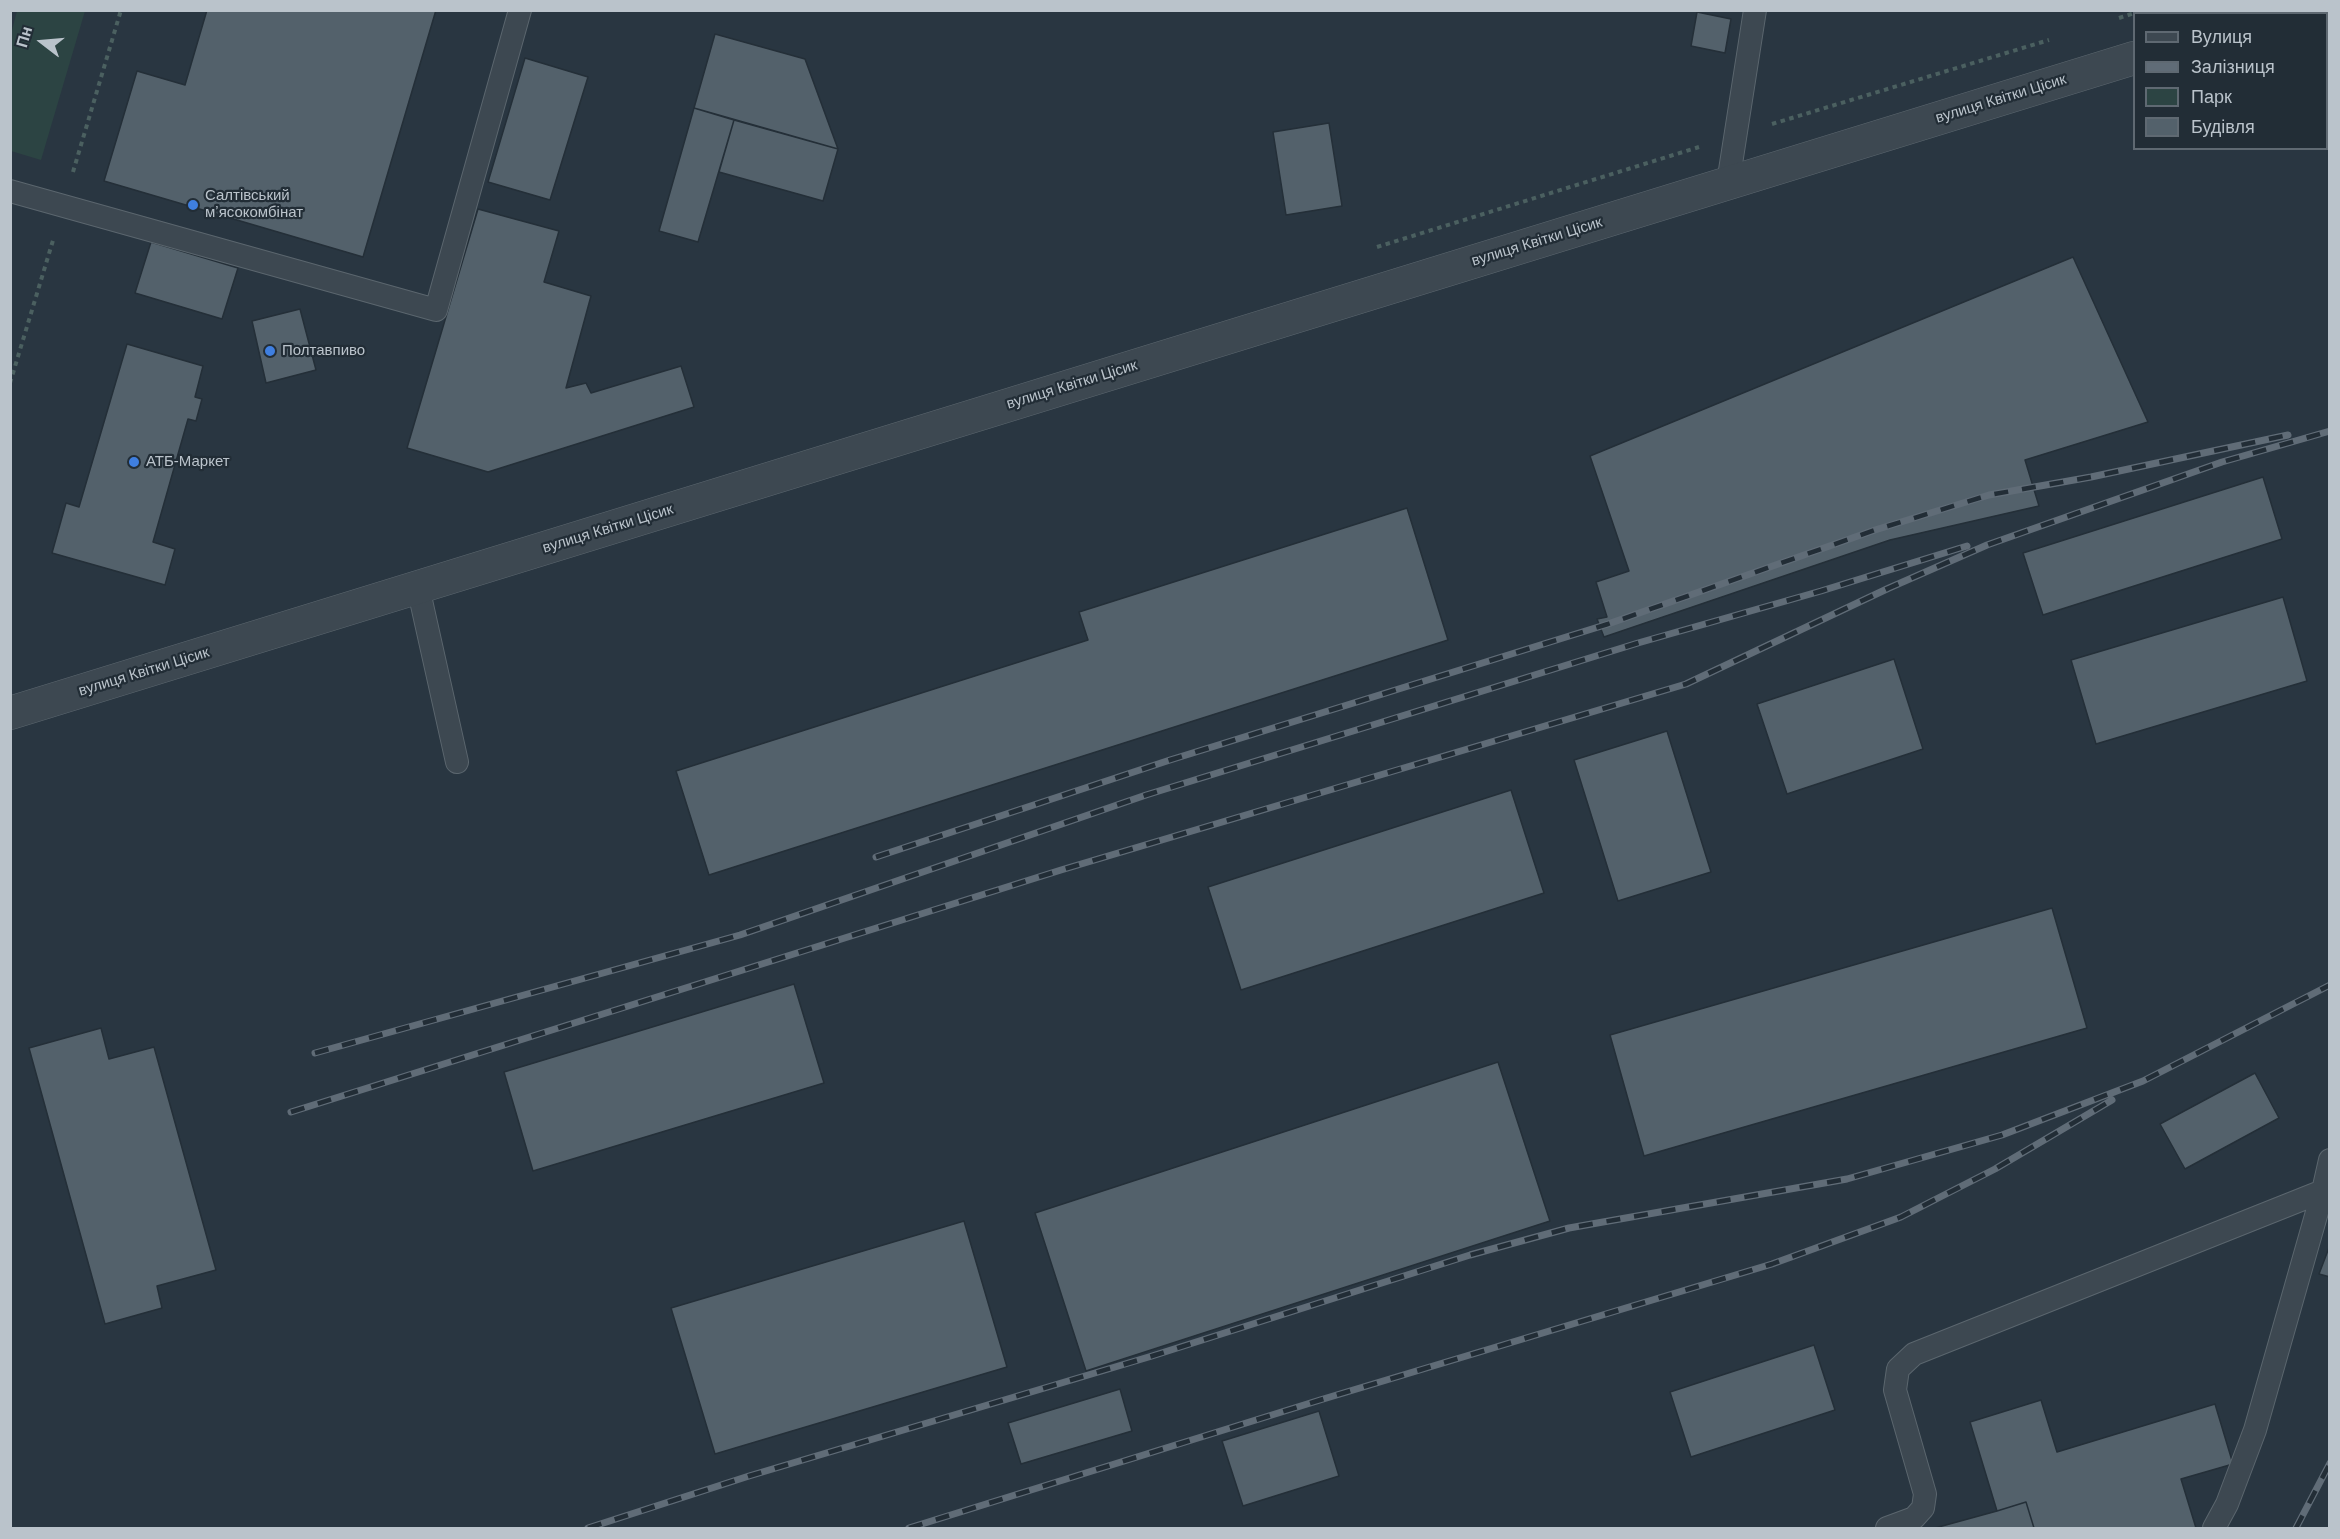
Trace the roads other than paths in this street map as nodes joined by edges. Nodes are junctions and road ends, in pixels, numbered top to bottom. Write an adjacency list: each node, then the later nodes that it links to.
1 (520, 10): 5 (lane)
2 (1755, 10): 4 (lane)
3 (2133, 58): 4 (street, вулиця Квітки Цісик)
4 (1728, 183): 6 (street, вулиця Квітки Цісик)
5 (10, 191)
6 (418, 587): 7 (street, вулиця Квітки Цісик); 8 (lane)
7 (10, 713)
8 (457, 762)
9 (2330, 1160): 10 (lane)
10 (2323, 1191): 11 (lane); 12 (lane)
11 (1887, 1528)
12 (2214, 1528)

